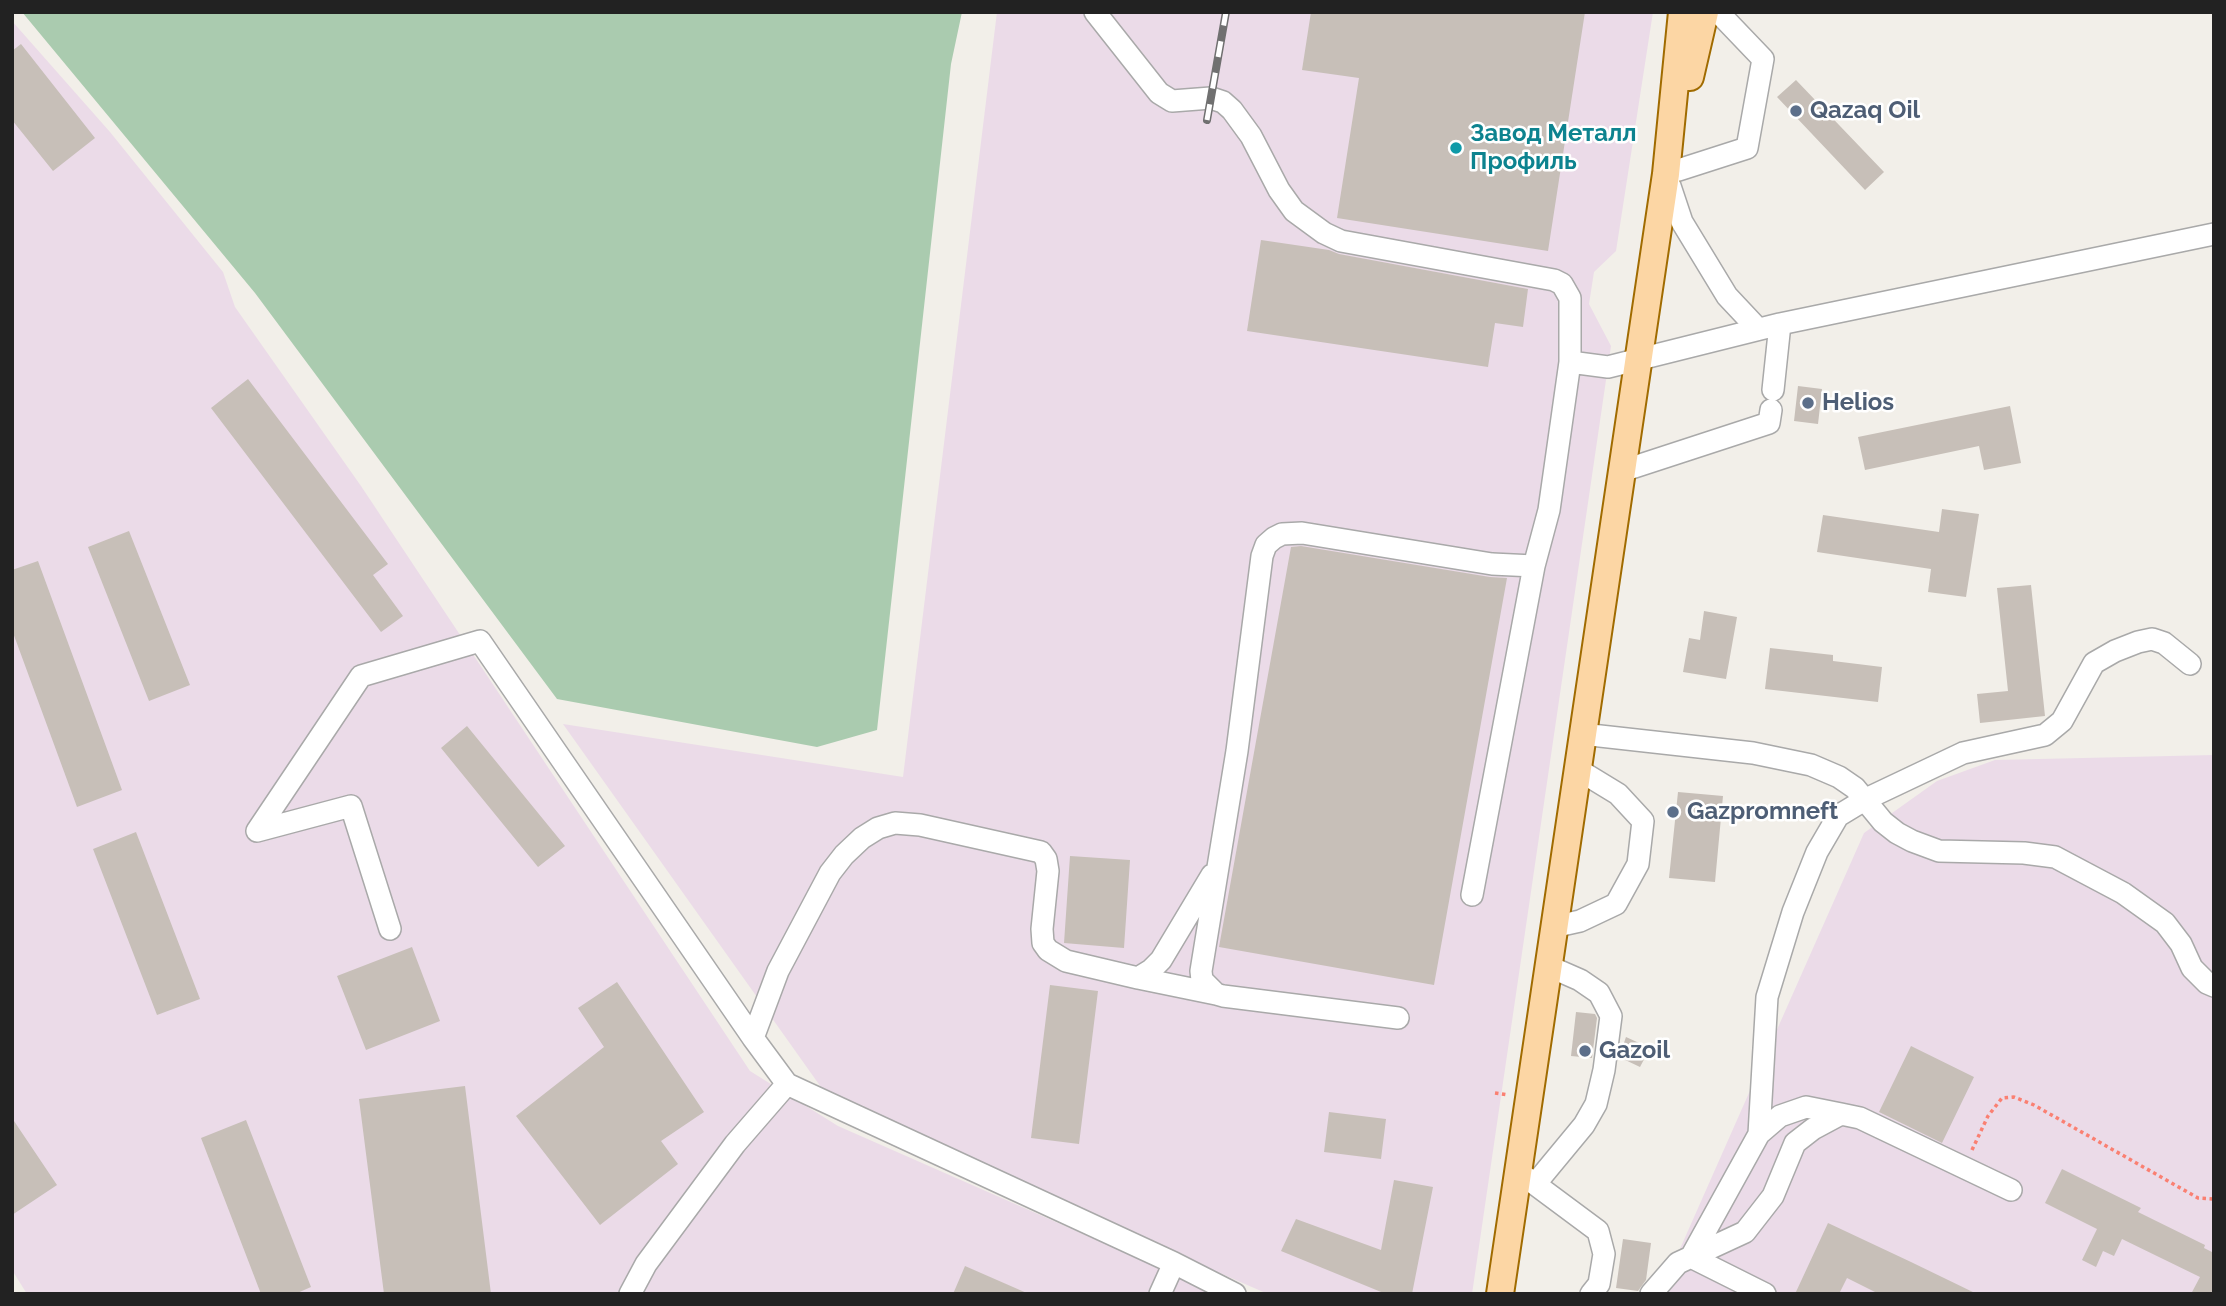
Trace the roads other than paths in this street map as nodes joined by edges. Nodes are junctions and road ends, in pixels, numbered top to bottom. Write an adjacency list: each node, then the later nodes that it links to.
1 (1095, 12): 10 (street)
2 (1682, 12): 5 (main road)
3 (1705, 12): 5 (main road)
4 (1718, 12): 5 (street)
5 (1666, 174): 8 (street); 9 (main road)
6 (2214, 234): 7 (street)
7 (1780, 324): 8 (street); 11 (street)
8 (1758, 329): 9 (street)
9 (1639, 359): 10 (street); 11 (main road)
10 (1570, 362): 12 (street)
11 (1622, 471): 14 (main road)
12 (1534, 566): 17 (street); 18 (street)
13 (2190, 664): 16 (street)
14 (1583, 734): 15 (main road); 16 (street)
15 (1577, 769): 19 (main road); 19 (street)
16 (1866, 799): 23 (street); 29 (street)
17 (1218, 864): 22 (street); 24 (street)
18 (1472, 895)
19 (1553, 927): 21 (main road)
20 (390, 929): 26 (street)
21 (1548, 965): 30 (main road); 30 (street)
22 (1138, 978): 24 (street); 26 (street)
23 (2214, 986)
24 (1216, 994): 25 (street)
25 (1398, 1018)
26 (753, 1038): 27 (street)
27 (787, 1084): 33 (street); 34 (street)
28 (1841, 1114): 29 (street); 31 (street); 32 (street)
29 (1759, 1134): 32 (street)
30 (1527, 1177): 37 (main road); 38 (street)
31 (2011, 1190)
32 (1691, 1257): 39 (street); 40 (street)
33 (1174, 1263): 35 (street); 36 (street)
34 (630, 1294)
35 (1160, 1294)
36 (1235, 1294)
37 (1500, 1294)
38 (1591, 1294)
39 (1651, 1294)
40 (1765, 1294)

